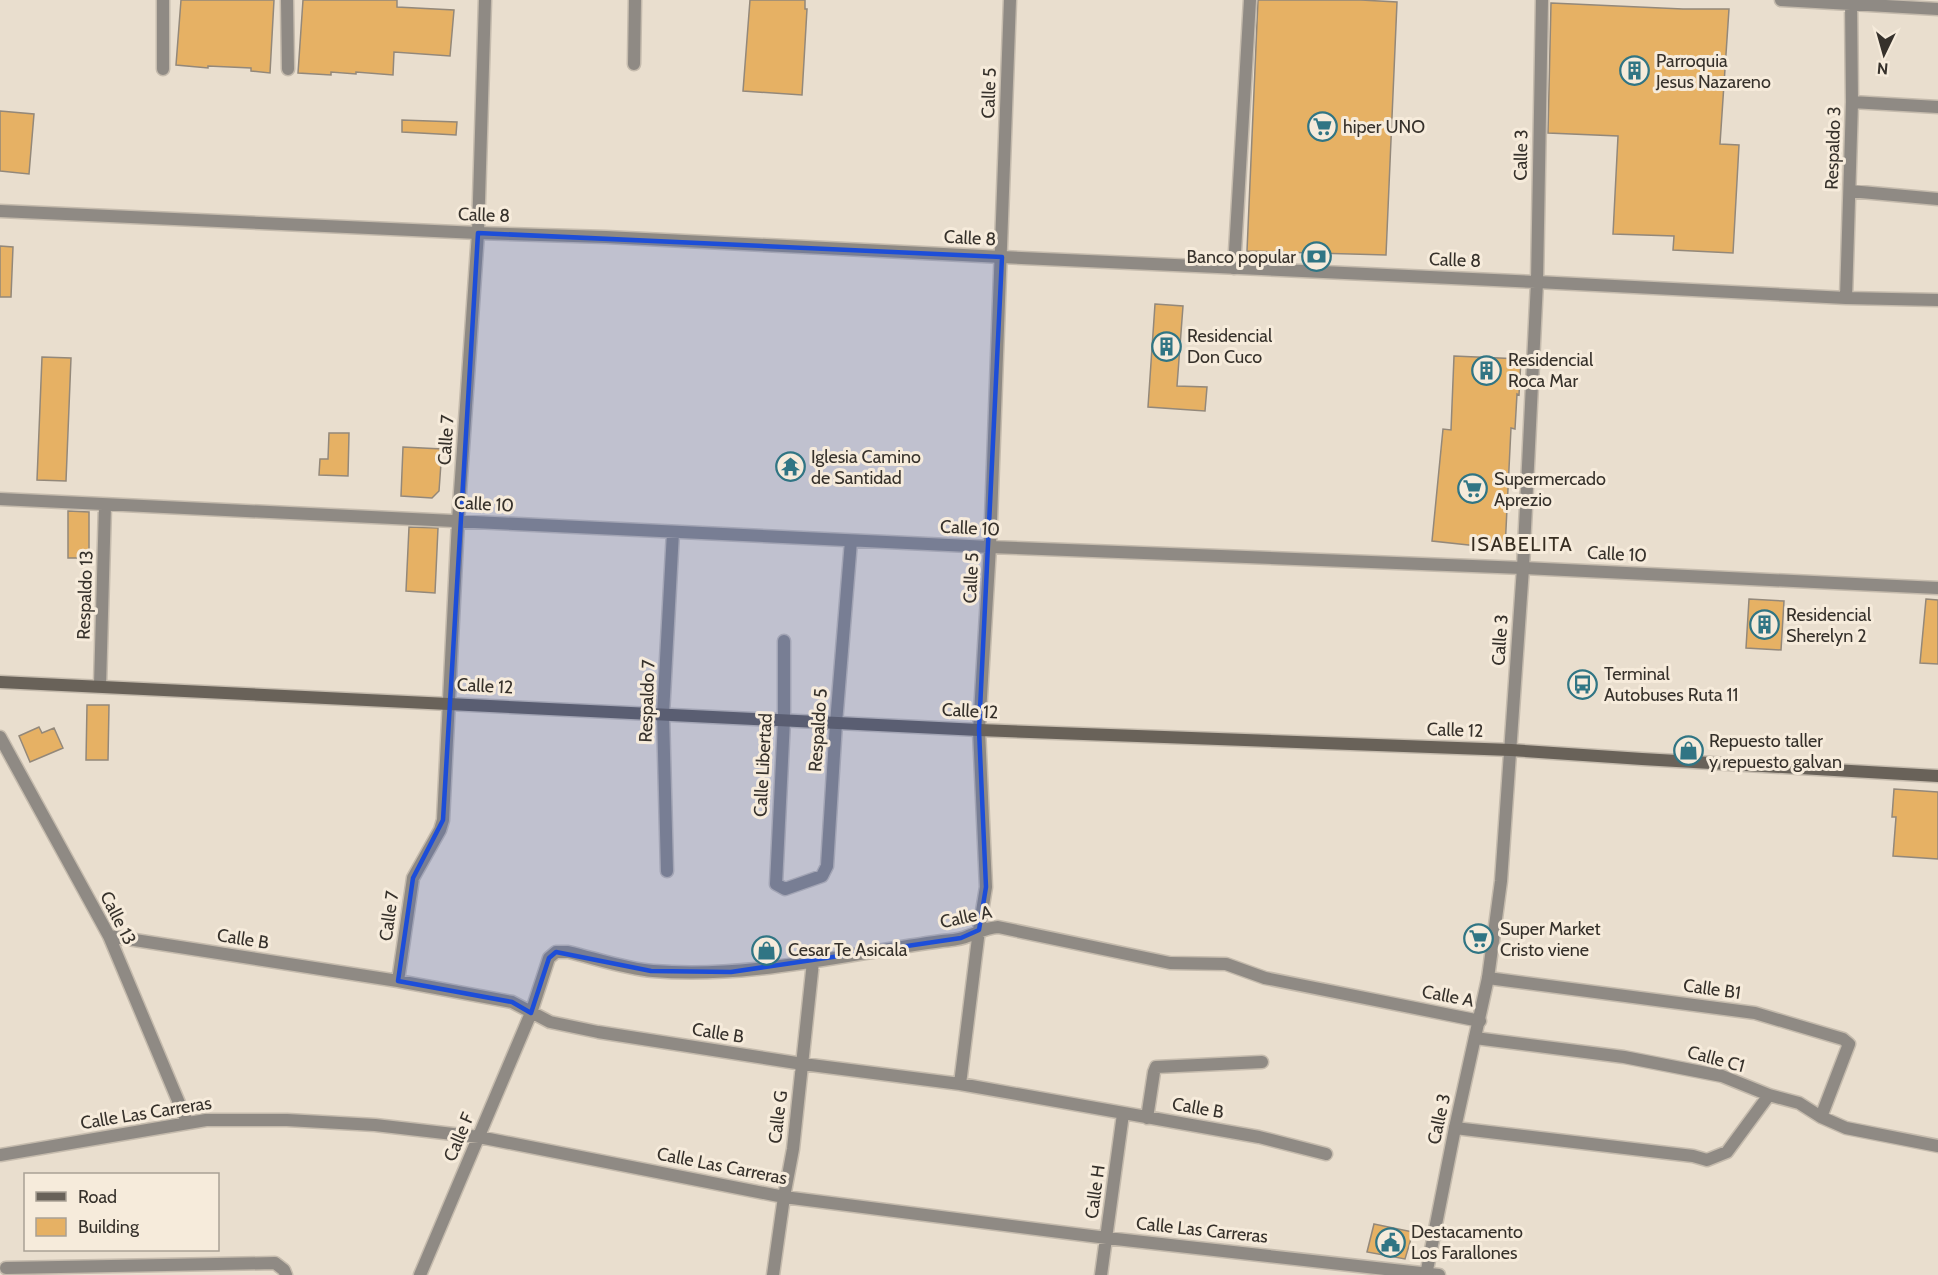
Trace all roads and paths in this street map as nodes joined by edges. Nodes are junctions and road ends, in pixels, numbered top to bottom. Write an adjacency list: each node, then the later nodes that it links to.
1 (163, 0): 12 (street)
2 (287, 0): 13 (street)
3 (485, 0): 19 (street, Calle 7)
4 (634, 0): 11 (street)
5 (1010, 0): 20 (street, Calle 5)
6 (1250, 0): 21 (street)
7 (1542, 0): 22 (street, Calle 3)
8 (1780, 0): 9 (street)
9 (1851, 2): 10 (street); 14 (street, Respaldo 3)
10 (1938, 9)
11 (634, 64)
12 (163, 69)
13 (288, 69)
14 (1852, 102): 15 (street); 16 (street, Respaldo 3)
15 (1938, 108)
16 (1850, 191): 17 (street); 23 (street, Respaldo 3)
17 (1938, 199)
18 (0, 211): 19 (street, Calle 8)
19 (478, 233): 20 (street, Calle 8); 27 (street, Calle 7)
20 (1002, 257): 21 (street, Calle 8); 30 (street, Calle 5)
21 (1234, 268): 22 (street, Calle 8)
22 (1537, 282): 23 (street, Calle 8); 31 (street, Calle 3)
23 (1846, 298): 24 (street, Calle 8)
24 (1938, 300)
25 (0, 499): 26 (street, Calle 10)
26 (105, 505): 27 (street, Calle 10); 35 (street, Respaldo 13)
27 (458, 521): 28 (street, Calle 10); 36 (street, Calle 7)
28 (673, 532): 29 (street, Calle 10); 37 (street, Respaldo 7)
29 (851, 541): 30 (street, Calle 10); 39 (street, Respaldo 5)
30 (990, 547): 31 (street, Calle 10); 40 (street, Calle 5)
31 (1523, 568): 32 (street, Calle 10); 42 (street, Calle 3)
32 (1938, 588)
33 (784, 641): 38 (street, Calle Libertad)
34 (0, 682): 35 (main road, Calle 12)
35 (100, 686): 36 (main road, Calle 12)
36 (448, 702): 37 (main road, Calle 12); 50 (street, Calle 7)
37 (663, 714): 38 (main road, Calle 12); 44 (street, Respaldo 7)
38 (784, 720): 39 (main road, Calle 12); 45 (street, Calle Libertad)
39 (836, 723): 40 (main road, Calle 12); 45 (street, Respaldo 5)
40 (980, 730): 42 (main road, Calle 12); 46 (street, Calle 5)
41 (0, 738): 47 (street, Calle 13)
42 (1511, 750): 43 (main road, Calle 12); 49 (street, Calle 3)
43 (1938, 776)
44 (667, 872)
45 (780, 888)
46 (979, 930): 48 (street, Calle A); 52 (street, Calle A); 56 (street, Calle 5)
47 (109, 936): 50 (street, Calle B); 61 (street, Calle 13)
48 (813, 963): 51 (street, Calle A); 55 (street, Calle G)
49 (1488, 978): 52 (street, Calle 3); 60 (street, Calle B1)
50 (398, 981): 51 (street, Calle B)
51 (531, 1013): 55 (street, Calle B); 63 (street, Calle F)
52 (1480, 1021): 53 (street, Calle 3)
53 (1475, 1038): 57 (street, Calle C1); 62 (street, Calle 3)
54 (1262, 1062): 59 (street)
55 (803, 1064): 56 (street, Calle B); 67 (street, Calle G)
56 (960, 1084): 58 (street, Calle B)
57 (1770, 1095): 60 (street, Calle C1); 62 (street)
58 (1123, 1114): 59 (street, Calle B); 68 (street, Calle H)
59 (1147, 1118): 65 (street, Calle B)
60 (1821, 1118): 64 (street, Calle C1)
61 (187, 1122): 63 (street, Calle Las Carreras); 66 (street, Calle Las Carreras)
62 (1455, 1128): 70 (street, Calle 3)
63 (478, 1137): 67 (street, Calle Las Carreras); 72 (street, Calle F)
64 (1938, 1146)
65 (1326, 1154)
66 (0, 1155)
67 (784, 1197): 68 (street, Calle Las Carreras); 73 (street, Calle G)
68 (1107, 1238): 70 (street, Calle Las Carreras); 74 (street, Calle H)
69 (6, 1267): 71 (street)
70 (1431, 1274)
71 (286, 1275)
72 (420, 1275)
73 (773, 1275)
74 (1101, 1275)

